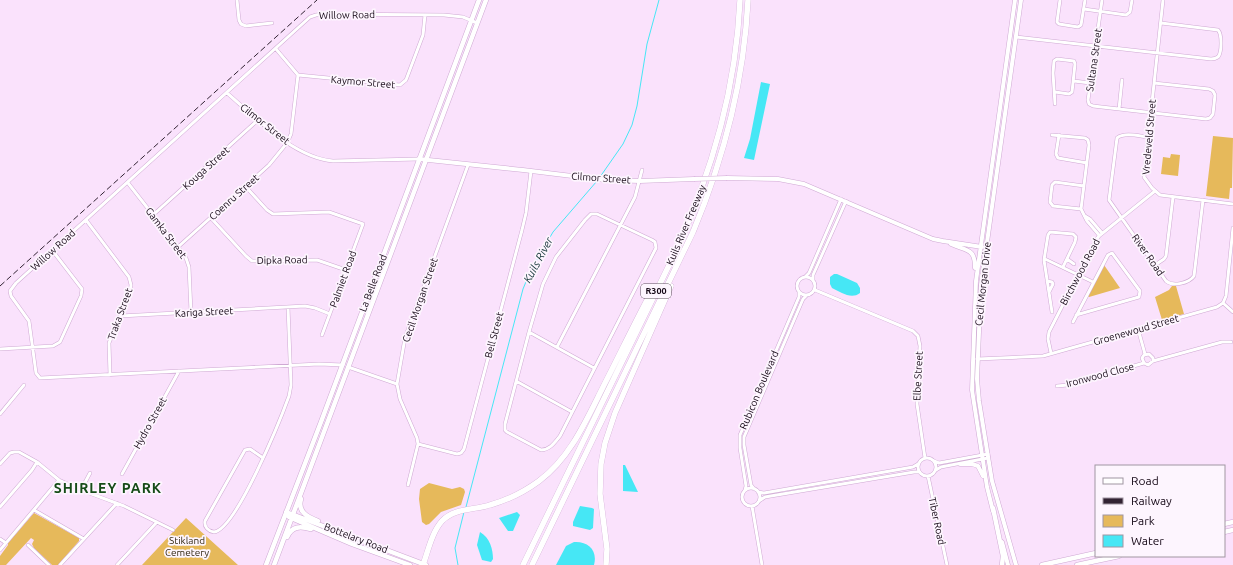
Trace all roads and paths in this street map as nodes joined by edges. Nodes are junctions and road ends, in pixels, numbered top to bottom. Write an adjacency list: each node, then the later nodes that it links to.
1 (237, 0): 17 (street)
2 (479, 0): 16 (main road, La Belle Road)
3 (486, 0): 18 (main road, La Belle Road)
4 (740, 0): 68 (highway, Kuils River Freeway / R300)
5 (748, 0): 71 (highway, Kuils River Freeway / R300)
6 (1015, 0): 20 (street, Cecil Morgan Drive)
7 (1021, 0): 21 (street, Cecil Morgan Drive)
8 (1060, 0): 13 (street)
9 (1085, 0): 13 (street)
10 (1102, 0): 14 (street, Sultana Street)
11 (1132, 0): 14 (street)
12 (1163, 0): 19 (street, Vredeveld Street)
13 (1084, 9): 14 (street)
14 (1100, 12): 22 (street, Sultana Street)
15 (425, 15): 16 (street, Willow Road); 23 (street, Willow Road); 25 (street, Kaymor Street)
16 (472, 20): 18 (street, Willow Road); 40 (main road, La Belle Road)
17 (272, 23)
18 (477, 23): 41 (main road, La Belle Road)
19 (1161, 23): 24 (street, Vredeveld Street); 24 (street)
20 (1010, 37): 21 (street); 64 (street, Cecil Morgan Drive)
21 (1016, 37): 22 (street); 66 (street, Cecil Morgan Drive)
22 (1096, 46): 24 (street); 28 (street, Sultana Street)
23 (276, 49): 25 (street); 31 (street, Willow Road)
24 (1158, 53): 29 (street, Vredeveld Street)
25 (298, 75): 39 (street)
26 (1122, 80): 33 (street)
27 (1074, 81): 28 (street); 30 (street); 30 (street)
28 (1090, 83): 33 (street, Sultana Street)
29 (1154, 83): 34 (street, Vredeveld Street); 34 (street, Sultana Street)
30 (1055, 92): 32 (street)
31 (227, 93): 35 (street, Cilmor Street); 47 (street, Willow Road)
32 (1055, 104)
33 (1119, 109): 34 (street, Sultana Street)
34 (1151, 113): 38 (street, Vredeveld Street)
35 (258, 120): 39 (street, Cilmor Street); 56 (street, Kouga Street)
36 (1052, 134): 37 (street)
37 (1059, 136): 42 (street); 42 (street)
38 (1148, 137): 50 (street, Vredeveld Street); 58 (street, River Road)
39 (287, 143): 40 (street, Cilmor Street); 49 (street, Coenru Street)
40 (419, 159): 41 (street, Cilmor Street); 106 (main road, La Belle Road)
41 (425, 160): 43 (street, Cilmor Street); 108 (main road, La Belle Road)
42 (1087, 163): 48 (street)
43 (468, 165): 45 (street, Cilmor Street); 113 (street, Cecil Morgan Street)
44 (642, 170): 46 (street)
45 (531, 171): 46 (street, Cilmor Street); 118 (street, Bell Street)
46 (640, 181): 52 (street, Cilmor Street, bridge); 60 (street)
47 (128, 183): 56 (street, Gamka Street); 59 (street, Willow Road)
48 (1084, 186): 55 (street); 55 (street)
49 (246, 187): 57 (street, Coenru Street); 75 (street, Palmiet Road)
50 (1155, 191): 51 (street); 58 (street, Birchwood Road)
51 (1173, 197): 53 (street); 73 (street)
52 (843, 200): 63 (street, Cilmor Street); 78 (street); 79 (street)
53 (1203, 200): 54 (street); 73 (street, River Road)
54 (1233, 204)
55 (1081, 209): 62 (street)
56 (153, 215): 65 (street, Gamka Street)
57 (211, 218): 65 (street, Coenru Street); 75 (street, Dipka Road)
58 (1122, 218): 62 (street, Birchwood Road); 73 (street, River Road)
59 (86, 220): 67 (street, Willow Road); 91 (street, Traka Street)
60 (620, 225): 94 (street); 98 (street); 109 (street)
61 (1233, 228): 84 (street)
62 (1101, 234): 77 (street, Birchwood Road)
63 (943, 241): 64 (street, Cilmor Street); 76 (street)
64 (981, 247): 66 (street, Cilmor Street); 76 (street, Cecil Morgan Drive)
65 (178, 248): 86 (street, Gamka Street)
66 (986, 248): 103 (street, Cecil Morgan Drive)
67 (52, 250): 97 (street, Willow Road); 97 (street)
68 (672, 257): 166 (highway); 167 (highway, Kuils River Freeway / R300)
69 (1044, 259): 70 (street); 74 (street); 87 (street)
70 (1066, 259): 72 (street); 74 (street)
71 (680, 261): 168 (highway, Kuils River Freeway / R300); 169 (highway)
72 (1074, 264)
73 (1155, 265)
74 (1063, 267): 77 (street)
75 (346, 270): 89 (street, Palmiet Road)
76 (977, 272): 102 (street, Cecil Morgan Drive)
77 (1078, 275): 80 (street); 100 (street, Birchwood Road)
78 (805, 277): 79 (street); 82 (street)
79 (813, 280): 81 (street)
80 (1093, 282): 90 (street); 90 (street)
81 (815, 290): 83 (street); 122 (street, Elbe Street)
82 (800, 292): 83 (street); 138 (street, Rubicon Boulevard)
83 (807, 295): 136 (street, Rubicon Boulevard)
84 (1222, 303): 88 (street); 93 (street, Groenewoud Street)
85 (288, 307): 86 (street, Kariga Street); 89 (street, Kariga Street); 107 (street)
86 (191, 312): 91 (street, Kariga Street)
87 (1052, 312)
88 (1233, 312)
89 (330, 314): 95 (street, Palmiet Road)
90 (1076, 315): 92 (street)
91 (120, 316): 111 (street, Traka Street)
92 (1073, 322)
93 (1138, 329): 100 (street, Groenewoud Street); 101 (street, Ironwood Close)
94 (529, 332): 98 (street); 112 (street)
95 (322, 335)
96 (1231, 342): 104 (street)
97 (33, 347): 99 (street); 111 (street, Willow Road)
98 (557, 348): 109 (street)
99 (0, 349)
100 (1051, 354): 103 (street, Groenewoud Street)
101 (1146, 354): 104 (street); 105 (street)
102 (972, 359): 103 (street, Groenewoud Street); 120 (street, Cecil Morgan Drive)
103 (978, 359): 119 (street, Cecil Morgan Drive)
104 (1152, 361): 105 (street)
105 (1144, 363): 115 (street, Ironwood Close)
106 (343, 365): 107 (street, Willow Road); 108 (street, Willow Road); 147 (main road, La Belle Road)
107 (290, 366): 110 (street, Willow Road); 121 (street)
108 (348, 367): 113 (street, Willow Road); 123 (main road, La Belle Road)
109 (594, 368): 117 (street)
110 (179, 371): 111 (street, Willow Road); 132 (street, Hydro Street)
111 (110, 375)
112 (516, 381): 117 (street); 117 (street)
113 (397, 384): 118 (street, Cecil Morgan Street)
114 (24, 385): 116 (street)
115 (1057, 386)
116 (1, 412)
117 (572, 412)
118 (418, 444): 135 (street)
119 (988, 456): 120 (street); 174 (street, Cecil Morgan Drive)
120 (982, 457): 125 (street); 128 (street); 140 (street, Cecil Morgan Drive)
121 (263, 458): 121 (street)
122 (925, 458): 125 (street); 127 (street)
123 (313, 461): 148 (main road, La Belle Road); 151 (main road)
124 (37, 462): 126 (street); 134 (street); 144 (street)
125 (934, 462): 129 (street)
126 (0, 464)
127 (918, 464): 130 (street); 139 (street)
128 (960, 464): 129 (street); 140 (street)
129 (936, 470): 133 (street)
130 (919, 472): 133 (street); 141 (street)
131 (90, 473): 137 (street)
132 (122, 474)
133 (928, 476): 171 (street, Tiber Road)
134 (59, 480): 137 (street); 146 (street)
135 (408, 485)
136 (754, 489): 138 (street); 139 (street)
137 (81, 490): 142 (street)
138 (745, 490): 143 (street)
139 (758, 492): 141 (street)
140 (989, 493): 145 (street, Cecil Morgan Drive)
141 (759, 501): 143 (street)
142 (116, 503): 149 (street); 152 (street)
143 (752, 506): 170 (street)
144 (0, 507)
145 (993, 508): 172 (main road); 173 (street, Cecil Morgan Drive)
146 (34, 510): 152 (street); 154 (street)
147 (285, 514): 148 (main road, Bottelary Road); 163 (main road, La Belle Road)
148 (292, 517): 151 (main road, Bottelary Road); 156 (main road, La Belle Road)
149 (157, 522): 150 (street); 162 (street)
150 (173, 530)
151 (329, 531): 156 (main road); 165 (main road, Bottelary Road); 166 (main road, Bottelary Road)
152 (84, 539): 161 (street)
153 (0, 540): 154 (street)
154 (6, 543): 157 (street)
155 (28, 545): 160 (street)
156 (281, 546): 164 (main road, La Belle Road)
157 (0, 550)
158 (1095, 553): 175 (main road)
159 (1114, 557): 176 (main road)
160 (49, 565)
161 (60, 565)
162 (117, 565)
163 (266, 565)
164 (274, 565)
165 (410, 565)
166 (424, 565)
167 (522, 565)
168 (532, 565)
169 (606, 565)
170 (762, 565)
171 (947, 565)
172 (1002, 565)
173 (1008, 565)
174 (1016, 565)
175 (1042, 565)
176 (1077, 565)

